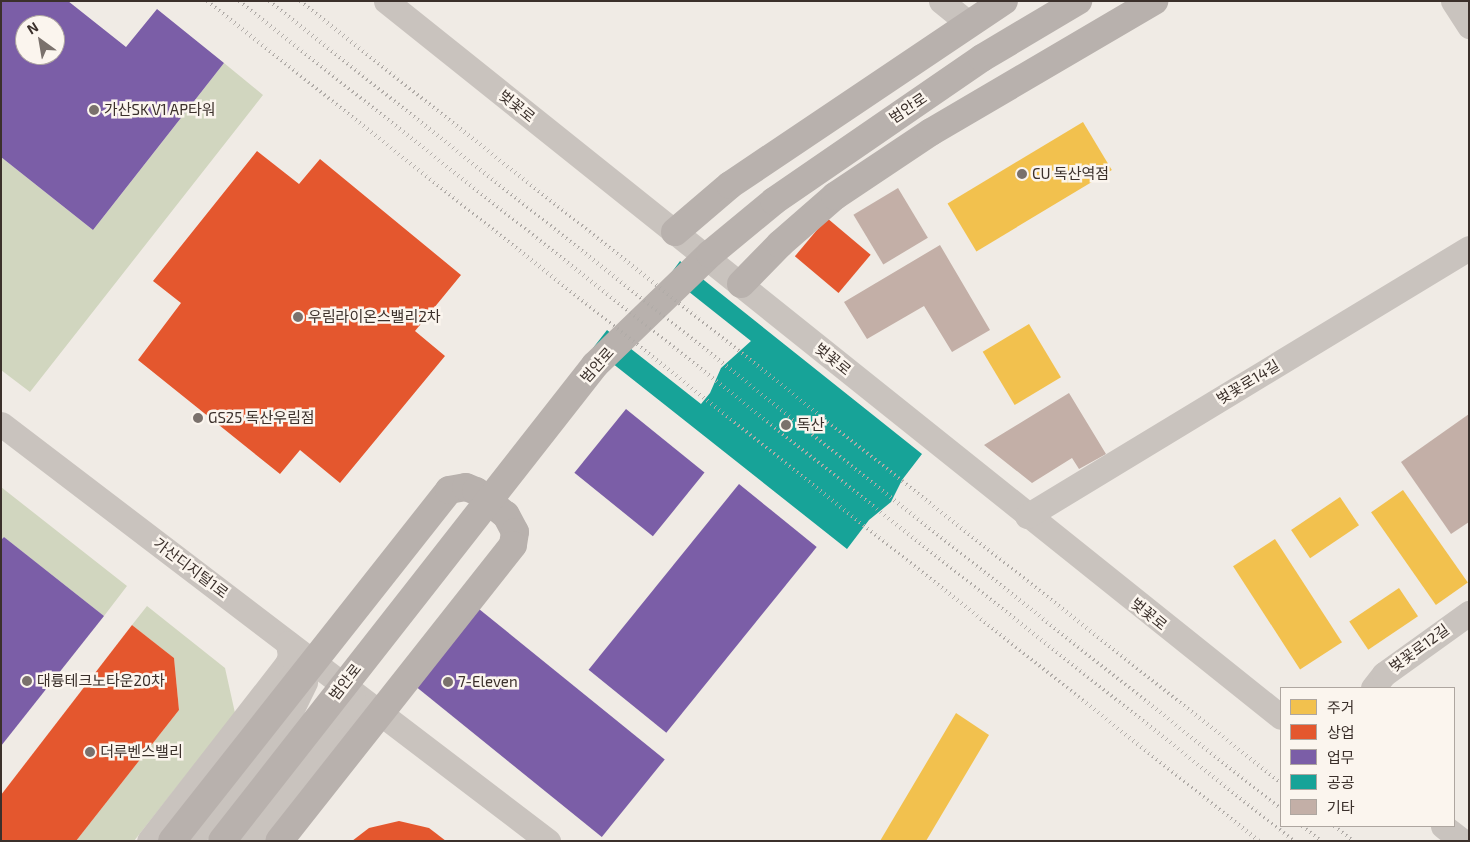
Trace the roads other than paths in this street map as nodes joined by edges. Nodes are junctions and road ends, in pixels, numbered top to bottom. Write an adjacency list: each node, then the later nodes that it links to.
1 (386, 1): 9 (street, 벚꽃로)
2 (941, 1): 7 (street)
3 (1004, 1): 7 (main road)
4 (1078, 1): 25 (main road, 범안로)
5 (1154, 1): 11 (main road)
6 (1453, 1): 8 (street)
7 (968, 23): 9 (main road)
8 (1469, 26)
9 (675, 232): 11 (street, 벚꽃로)
10 (1469, 248): 13 (street, 벚꽃로14길)
11 (740, 284): 13 (street, 벚꽃로)
12 (1, 424): 15 (street, 가산디지털1로)
13 (1027, 516): 20 (street, 벚꽃로)
14 (1469, 613): 17 (street, 벚꽃로12길)
15 (288, 643): 16 (street, 가산디지털1로); 22 (street)
16 (312, 661): 18 (street, 가산디지털1로); 19 (main road); 23 (main road); 24 (street)
17 (1374, 687)
18 (352, 691): 19 (street, 가산디지털1로); 26 (street)
19 (380, 712): 27 (main road); 28 (street)
20 (1280, 716)
21 (1445, 827): 29 (street)
22 (149, 841)
23 (172, 841)
24 (190, 841)
25 (222, 841)
26 (251, 841)
27 (279, 841)
28 (548, 841)
29 (1462, 841)

